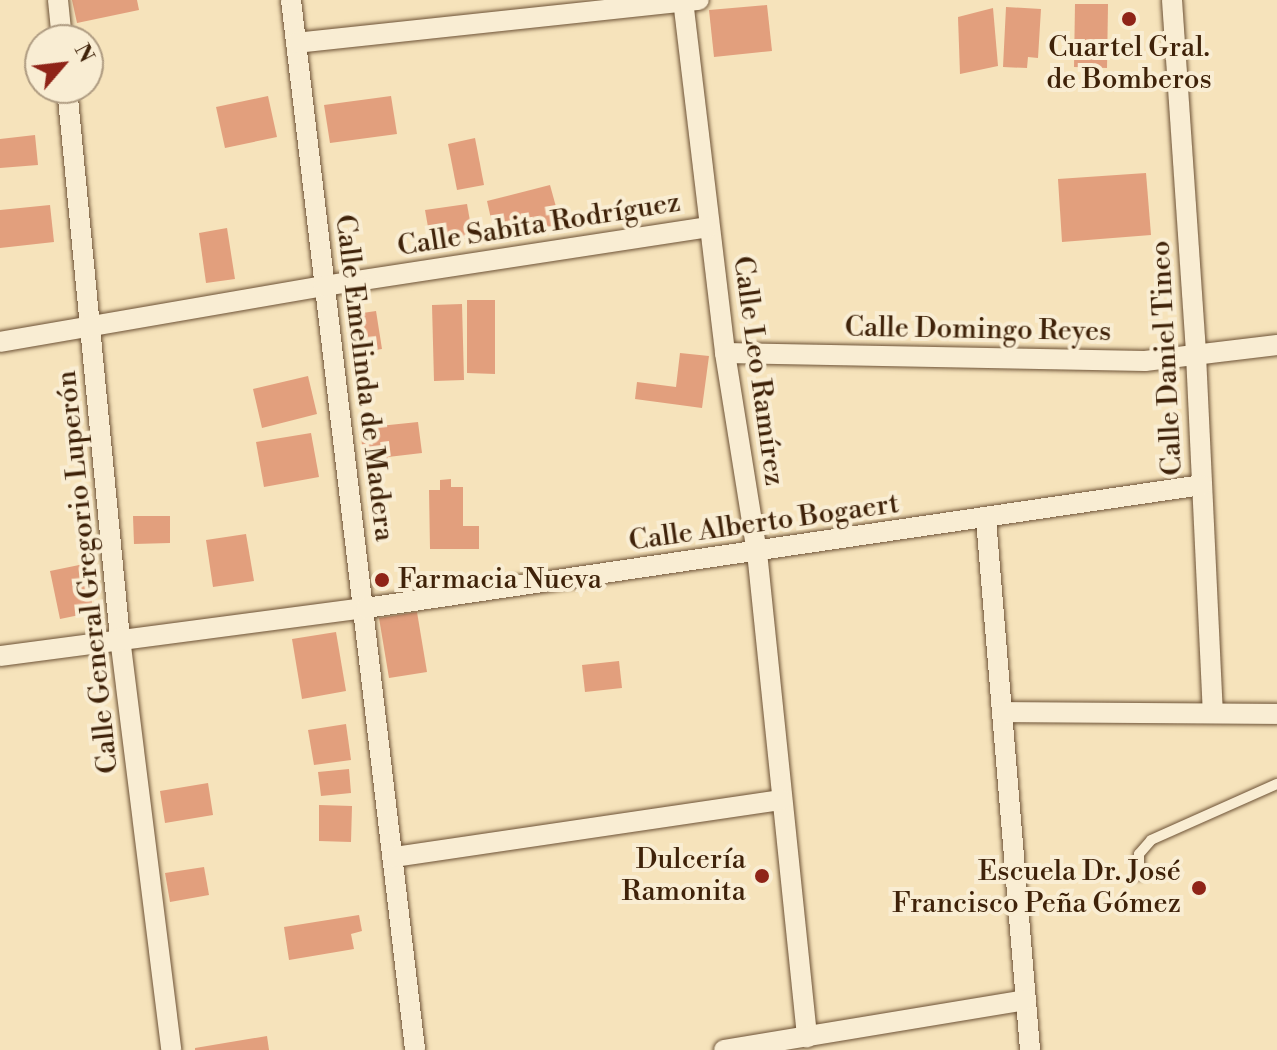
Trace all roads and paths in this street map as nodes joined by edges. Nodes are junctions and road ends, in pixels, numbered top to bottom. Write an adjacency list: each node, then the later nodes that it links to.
1 (58, 0): 5 (street)
2 (291, 0): 6 (street, Calle Emelinda de Madera)
3 (1172, 0): 14 (street, Calle Daniel Tineo)
4 (688, 1): 6 (street); 8 (street, Calle Leo Ramírez)
5 (60, 24)
6 (296, 43): 9 (street, Calle Emelinda de Madera)
7 (69, 104): 10 (street, Calle General Gregorio Luperón)
8 (709, 227): 9 (street, Calle Sabita Rodríguez); 13 (street, Calle Leo Ramírez)
9 (323, 286): 10 (street, Calle Sabita Rodríguez); 18 (street, Calle Emelinda de Madera)
10 (92, 327): 11 (street, Calle Sabita Rodríguez); 19 (street, Calle General Gregorio Luperón)
11 (0, 342)
12 (1277, 345): 14 (street, Calle Domingo Reyes)
13 (725, 353): 14 (street, Calle Domingo Reyes); 17 (street, Calle Leo Ramírez)
14 (1196, 355): 15 (street, Calle Daniel Tineo)
15 (1202, 485): 16 (street, Calle Alberto Bogaert); 22 (street, Calle Daniel Tineo)
16 (986, 519): 17 (street, Calle Alberto Bogaert); 21 (street)
17 (757, 552): 18 (street, Calle Alberto Bogaert); 25 (street, Calle Leo Ramírez)
18 (366, 608): 19 (street, Calle Alberto Bogaert); 26 (street, Calle Emelinda de Madera)
19 (120, 638): 20 (street, Calle Alberto Bogaert); 30 (street, Calle General Gregorio Luperón)
20 (0, 656)
21 (1002, 712): 22 (street); 28 (street)
22 (1213, 713): 23 (street)
23 (1277, 714)
24 (1277, 784): 27 (lane)
25 (782, 800): 26 (street); 29 (street, Calle Leo Ramírez)
26 (395, 857): 31 (street, Calle Emelinda de Madera)
27 (1139, 875)
28 (1026, 1000): 29 (street); 33 (street)
29 (807, 1037): 32 (street)
30 (171, 1050)
31 (415, 1050)
32 (724, 1050)
33 (1030, 1050)

